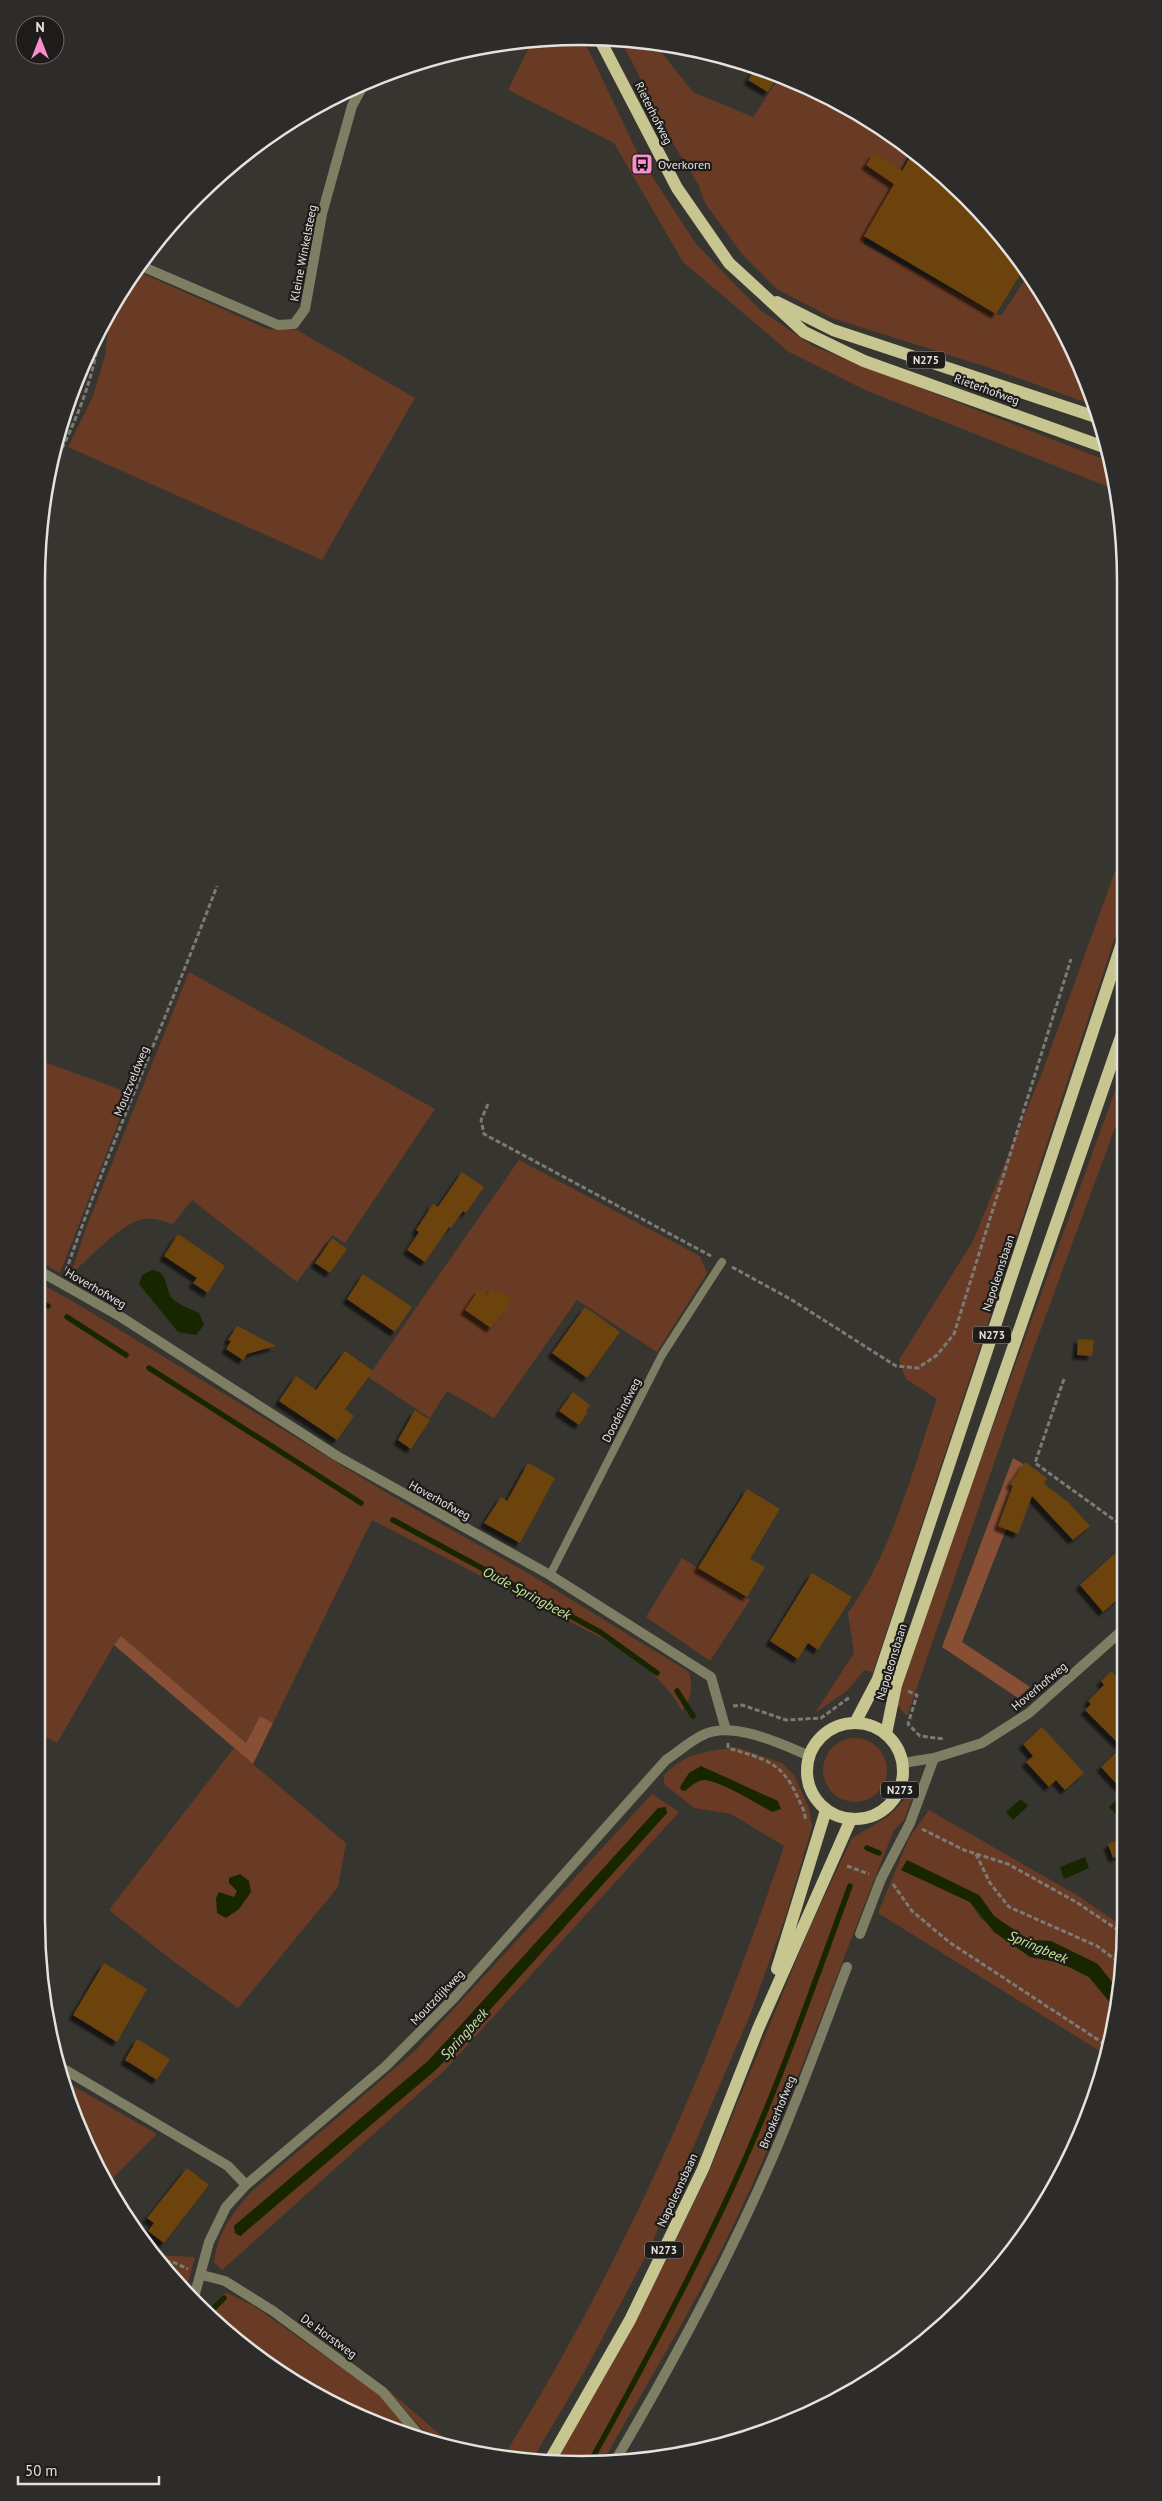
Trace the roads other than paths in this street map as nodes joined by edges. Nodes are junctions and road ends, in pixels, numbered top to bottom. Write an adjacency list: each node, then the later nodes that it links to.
1 (603, 46): 4 (main road, Rieterhofweg / N275)
2 (359, 94): 3 (street, Kleine Winkelsteeg)
3 (146, 268)
4 (760, 293): 5 (main road, Rieterhofweg / N275); 6 (main road, Rieterhofweg / N275)
5 (1091, 415)
6 (1100, 445)
7 (1117, 958): 13 (main road, Napoleonsbaan / N273)
8 (1117, 1048): 15 (main road, Napoleonsbaan / N273)
9 (722, 1262): 11 (lane, Doodeindweg)
10 (45, 1274): 11 (street, Hoverhofweg)
11 (550, 1575): 14 (street, Hoverhofweg)
12 (1117, 1635): 17 (street, Hoverhofweg)
13 (855, 1723): 15 (main road, N273); 16 (main road)
14 (726, 1730): 16 (street); 25 (street, Moutzdijkweg)
15 (886, 1734): 18 (main road, N273)
16 (810, 1756): 19 (main road)
17 (934, 1758): 18 (street, Hoverhofweg); 21 (street)
18 (903, 1763): 20 (main road, N273)
19 (826, 1810): 20 (main road, N273); 23 (main road, Napoleonsbaan / N273)
20 (851, 1819): 23 (main road, Napoleonsbaan / N273)
21 (860, 1934)
22 (847, 1967): 30 (street, Brookerhofweg)
23 (758, 2028): 29 (main road, Napoleonsbaan / N273)
24 (67, 2071): 25 (street)
25 (246, 2184): 26 (street, Moutzdijkweg)
26 (202, 2275): 27 (street, Moutzdijkweg); 28 (street, De Horstweg)
27 (196, 2292)
28 (414, 2430)
29 (553, 2455)
30 (618, 2455)

